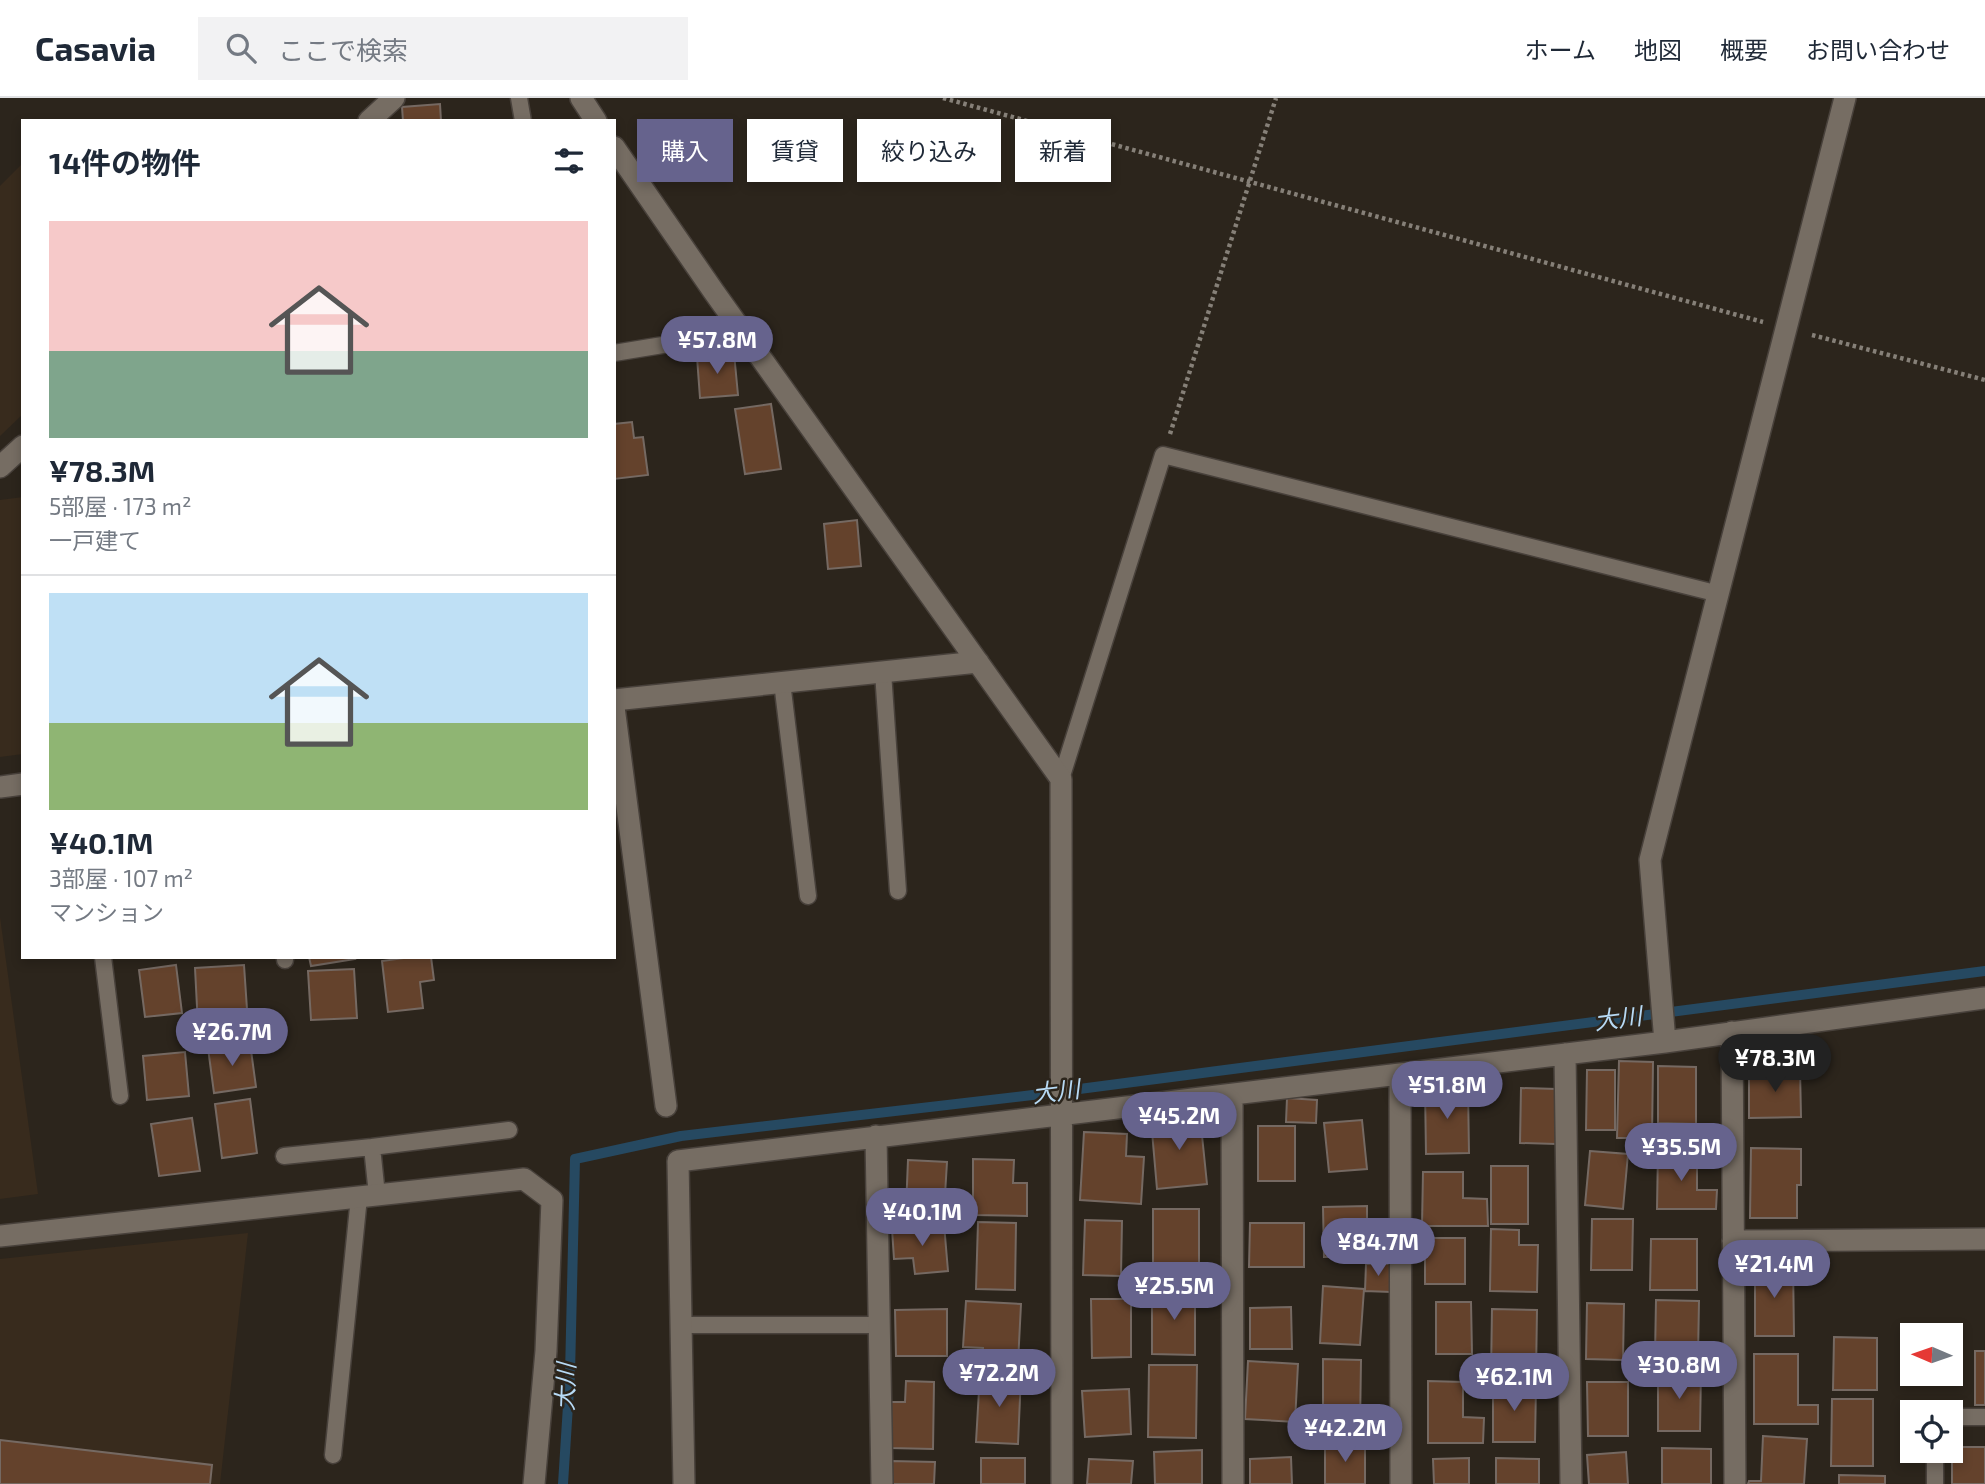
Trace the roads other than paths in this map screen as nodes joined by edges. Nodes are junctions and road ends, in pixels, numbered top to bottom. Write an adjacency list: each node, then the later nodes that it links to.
1 (394, 98): 5 (street)
2 (519, 98): 6 (lane)
3 (581, 98): 7 (street)
4 (1845, 98): 13 (street)
5 (371, 119)
6 (523, 119)
7 (595, 119)
8 (616, 150): 9 (street)
9 (742, 332): 10 (lane); 14 (street)
10 (616, 353)
11 (21, 448): 12 (street)
12 (0, 467)
13 (1719, 594): 19 (lane); 27 (street)
14 (978, 662): 15 (street); 19 (street)
15 (883, 672): 16 (street); 22 (lane)
16 (782, 682): 17 (street); 23 (lane)
17 (616, 701)
18 (616, 722): 32 (street)
19 (1061, 779): 33 (street)
20 (21, 784): 21 (street)
21 (0, 787)
22 (898, 891)
23 (808, 896)
24 (103, 959): 30 (lane)
25 (1985, 998): 26 (street)
26 (1732, 1032): 27 (street); 41 (street)
27 (1665, 1042): 28 (street)
28 (1565, 1054): 29 (street); 54 (street)
29 (1400, 1075): 31 (street); 53 (street)
30 (120, 1096)
31 (1232, 1096): 33 (street); 52 (street)
32 (666, 1106)
33 (1061, 1115): 35 (street); 51 (street)
34 (509, 1130): 36 (lane)
35 (876, 1136): 42 (street); 43 (street)
36 (372, 1147): 37 (lane); 38 (lane)
37 (284, 1156)
38 (368, 1196): 39 (street); 46 (lane); 48 (street)
39 (0, 1236)
40 (1985, 1239): 41 (street)
41 (1733, 1241): 55 (street)
42 (681, 1325): 43 (lane); 49 (street)
43 (880, 1325): 50 (street)
44 (1963, 1417): 45 (lane)
45 (1985, 1418)
46 (333, 1455)
47 (1935, 1463): 56 (lane)
48 (534, 1484)
49 (684, 1484)
50 (882, 1484)
51 (1062, 1484)
52 (1233, 1484)
53 (1401, 1484)
54 (1571, 1484)
55 (1735, 1484)
56 (1936, 1484)

